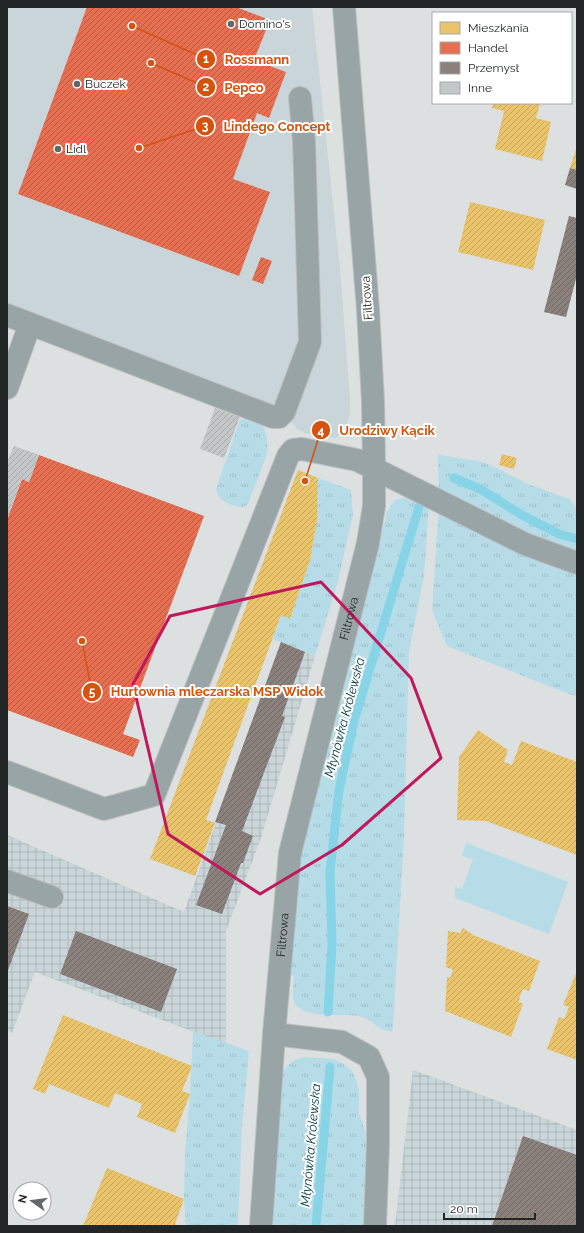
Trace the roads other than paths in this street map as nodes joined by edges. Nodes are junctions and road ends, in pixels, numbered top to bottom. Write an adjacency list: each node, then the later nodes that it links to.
1 (344, 7): 6 (street, Filtrowa)
2 (300, 98): 4 (street)
3 (7, 315): 4 (street)
4 (30, 324): 5 (street)
5 (7, 388)
6 (374, 468): 7 (street); 8 (street); 11 (street, Filtrowa)
7 (577, 564)
8 (7, 772)
9 (7, 880): 10 (street)
10 (52, 897)
11 (274, 1034): 12 (street, Filtrowa); 13 (street)
12 (261, 1226)
13 (375, 1226)

